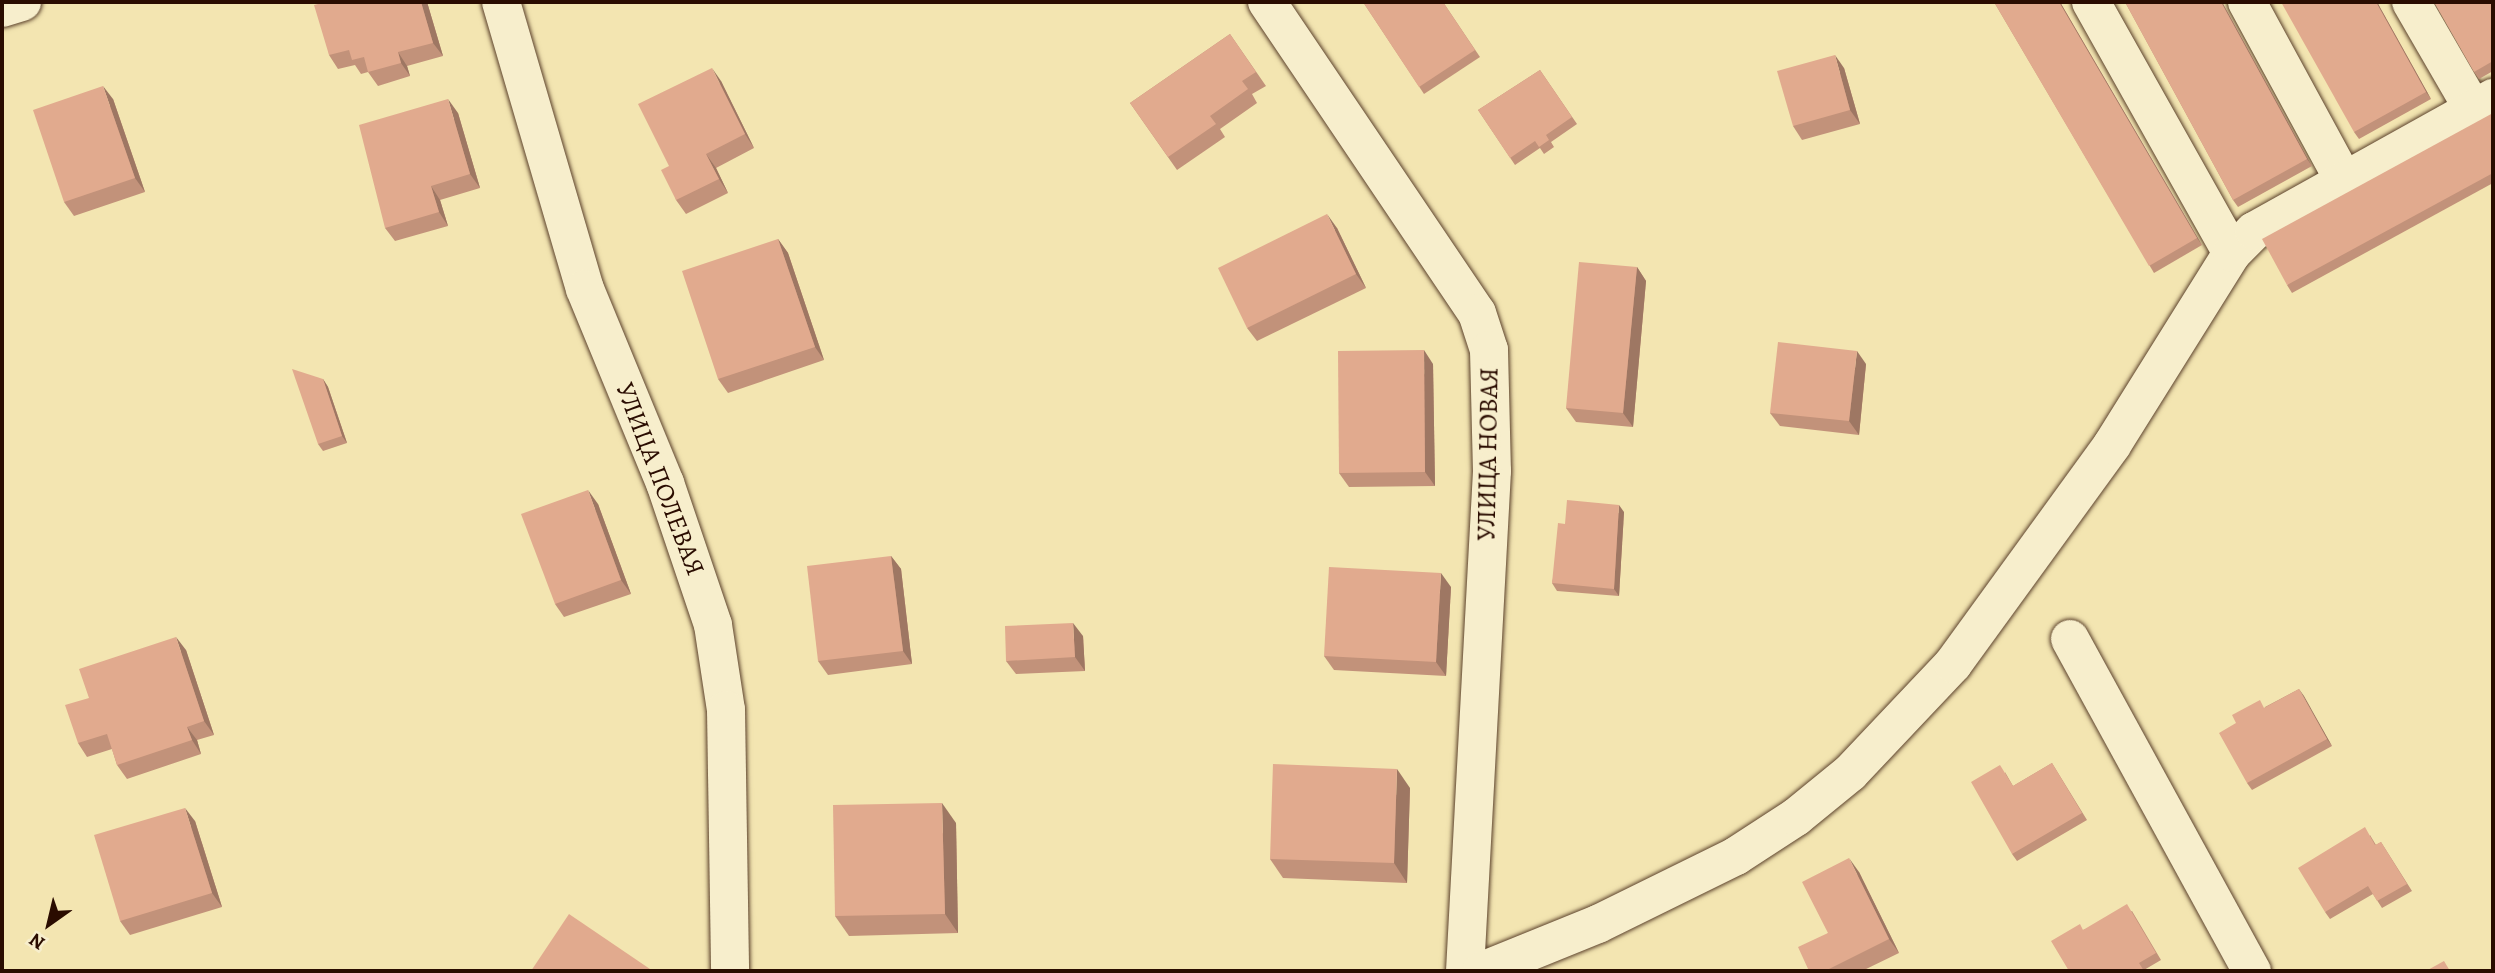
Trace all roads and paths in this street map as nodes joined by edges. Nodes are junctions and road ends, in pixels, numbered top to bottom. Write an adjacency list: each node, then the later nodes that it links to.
1 (22, 2): 7 (street)
2 (501, 2): 12 (street, УЛИЦА ПОЛЕВАЯ)
3 (1267, 2): 13 (street, УЛИЦА НОВАЯ)
4 (2091, 2): 10 (street)
5 (2247, 2): 9 (street)
6 (2411, 2): 8 (street)
7 (2, 8)
8 (2483, 103): 9 (street)
9 (2343, 179): 10 (street)
10 (2232, 253): 14 (street)
11 (2070, 639): 15 (street)
12 (730, 971)
13 (1465, 971)
14 (1482, 971)
15 (2252, 971)

